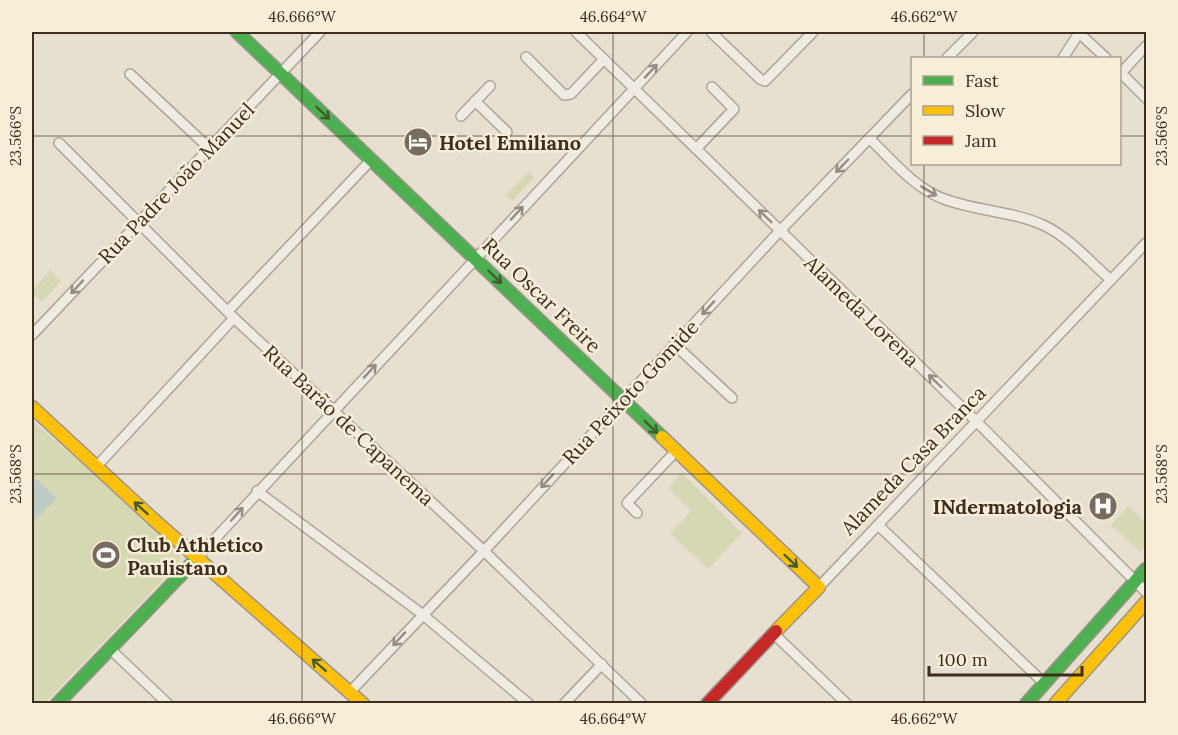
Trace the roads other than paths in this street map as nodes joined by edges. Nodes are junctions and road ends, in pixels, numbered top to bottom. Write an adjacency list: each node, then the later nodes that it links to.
1 (237, 32): 16 (street, Rua Oscar Freire)
2 (320, 32): 16 (street, Rua Padre João Manuel)
3 (576, 32): 14 (street, Alameda Lorena)
4 (687, 32): 21 (street, one-way to 4)
5 (711, 32): 6 (street)
6 (813, 32)
7 (973, 32): 11 (street)
8 (1079, 32): 12 (street); 13 (street)
9 (1146, 46): 15 (street)
10 (526, 57): 14 (street)
11 (948, 57)
12 (1064, 57)
13 (1105, 57)
14 (604, 59): 21 (street, Alameda Lorena)
15 (1121, 71)
16 (281, 73): 29 (street, Rua Padre João Manuel); 31 (street, Rua Oscar Freire, one-way to 31)
17 (1121, 73): 23 (street)
18 (130, 74): 29 (street)
19 (490, 86): 24 (street)
20 (712, 87): 30 (street)
21 (634, 88): 30 (street, Alameda Lorena); 35 (street, one-way to 21)
22 (911, 95): 27 (street, Rua Peixoto Gomide)
23 (1146, 98)
24 (476, 101): 25 (street); 26 (street)
25 (461, 116)
26 (507, 132)
27 (870, 138): 33 (street, Rua Peixoto Gomide, one-way to 33); 36 (street, one-way to 36)
28 (59, 143): 32 (street, Rua Barão de Capanema)
29 (209, 148): 32 (street, Rua Padre João Manuel)
30 (696, 148): 33 (street, Alameda Lorena, one-way to 30)
31 (372, 159): 35 (street, Rua Oscar Freire); 37 (street)
32 (138, 223): 37 (street, Rua Barão de Capanema); 38 (street, Rua Padre João Manuel, one-way to 38)
33 (780, 231): 39 (street, Rua Peixoto Gomide, one-way to 39); 44 (street, Alameda Lorena, one-way to 33)
34 (1146, 243): 36 (street, Alameda Casa Branca)
35 (475, 257): 41 (street, Rua Oscar Freire, one-way to 41); 43 (street, one-way to 35)
36 (1111, 280): 44 (street, Alameda Casa Branca)
37 (231, 315): 43 (street, Rua Barão de Capanema); 46 (street)
38 (32, 335)
39 (674, 344): 40 (street); 41 (street, Rua Peixoto Gomide)
40 (732, 398)
41 (622, 400): 45 (street, Rua Oscar Freire, one-way to 45); 50 (street, Rua Peixoto Gomide, one-way to 50)
42 (32, 407): 46 (street)
43 (333, 410): 47 (street); 50 (street, Rua Barão de Capanema)
44 (977, 422): 49 (street, Alameda Casa Branca); 53 (street, Alameda Lorena)
45 (676, 451): 48 (street); 54 (street, Rua Oscar Freire, one-way to 54)
46 (96, 466): 51 (street, one-way to 46)
47 (258, 491): 51 (street, one-way to 47); 57 (street)
48 (637, 513)
49 (878, 525): 54 (street, Alameda Casa Branca); 61 (street)
50 (484, 551): 57 (street, Rua Peixoto Gomide); 60 (street, Rua Barão de Capanema)
51 (198, 557): 59 (street); 62 (street, one-way to 51)
52 (1146, 569): 53 (street)
53 (1137, 581): 55 (street, Alameda Lorena); 61 (street)
54 (819, 587): 58 (street, Alameda Casa Branca)
55 (1146, 592)
56 (1146, 602): 72 (street)
57 (422, 614): 62 (street, Rua Peixoto Gomide, one-way to 62); 66 (street)
58 (774, 634): 69 (street, Alameda Casa Branca); 70 (street)
59 (109, 648): 63 (street); 64 (street)
60 (602, 664): 67 (street); 68 (street, Rua Barão de Capanema)
61 (1044, 683): 71 (street)
62 (350, 692): 65 (street)
63 (57, 704)
64 (168, 704)
65 (363, 704)
66 (529, 704)
67 (564, 704)
68 (642, 704)
69 (707, 704)
70 (847, 704)
71 (1026, 704)
72 (1055, 704)

